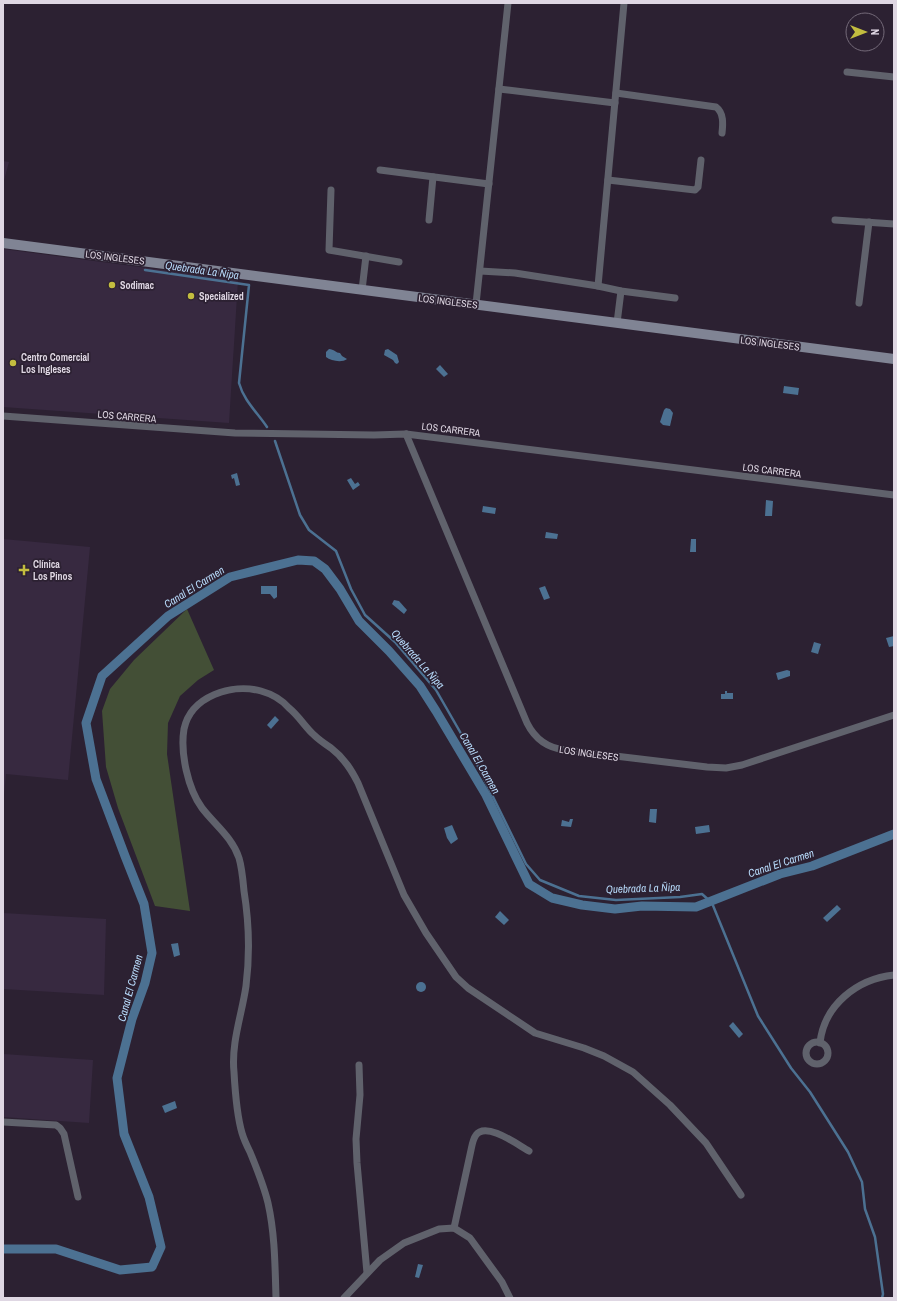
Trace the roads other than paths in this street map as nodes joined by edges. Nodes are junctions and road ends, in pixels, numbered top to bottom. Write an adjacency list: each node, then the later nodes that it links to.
1 (508, 3): 5 (street)
2 (624, 3): 6 (street)
3 (848, 72): 4 (street)
4 (894, 77)
5 (499, 89): 7 (street); 13 (street)
6 (616, 93): 7 (street); 8 (street)
7 (615, 103): 12 (street)
8 (722, 133)
9 (701, 160): 12 (street)
10 (380, 170): 11 (street)
11 (433, 177): 13 (street); 15 (street)
12 (608, 180): 23 (street)
13 (489, 184): 22 (street)
14 (331, 190): 20 (street)
15 (429, 220)
16 (835, 220): 17 (street)
17 (869, 222): 18 (street); 27 (street)
18 (894, 224)
19 (3, 243): 24 (street, LOS INGLESES)
20 (366, 256): 21 (street); 24 (street)
21 (399, 262)
22 (480, 271): 23 (street); 28 (street)
23 (598, 286): 25 (street)
24 (362, 290): 28 (street, LOS INGLESES)
25 (621, 292): 26 (street); 29 (street)
26 (675, 298)
27 (859, 303)
28 (476, 304): 29 (street, LOS INGLESES)
29 (618, 323): 30 (street, LOS INGLESES)
30 (894, 359)
31 (3, 416): 32 (street, LOS CARRERA)
32 (406, 434): 33 (street, LOS CARRERA); 34 (street, LOS INGLESES)
33 (894, 495)
34 (894, 715)
35 (894, 975): 36 (street)
36 (820, 1043)
37 (359, 1065): 43 (street)
38 (3, 1122): 41 (street)
39 (529, 1151): 42 (street)
40 (741, 1195): 44 (street)
41 (78, 1197)
42 (454, 1228): 43 (street); 46 (street)
43 (367, 1273): 45 (street)
44 (276, 1298)
45 (344, 1298)
46 (510, 1298)

